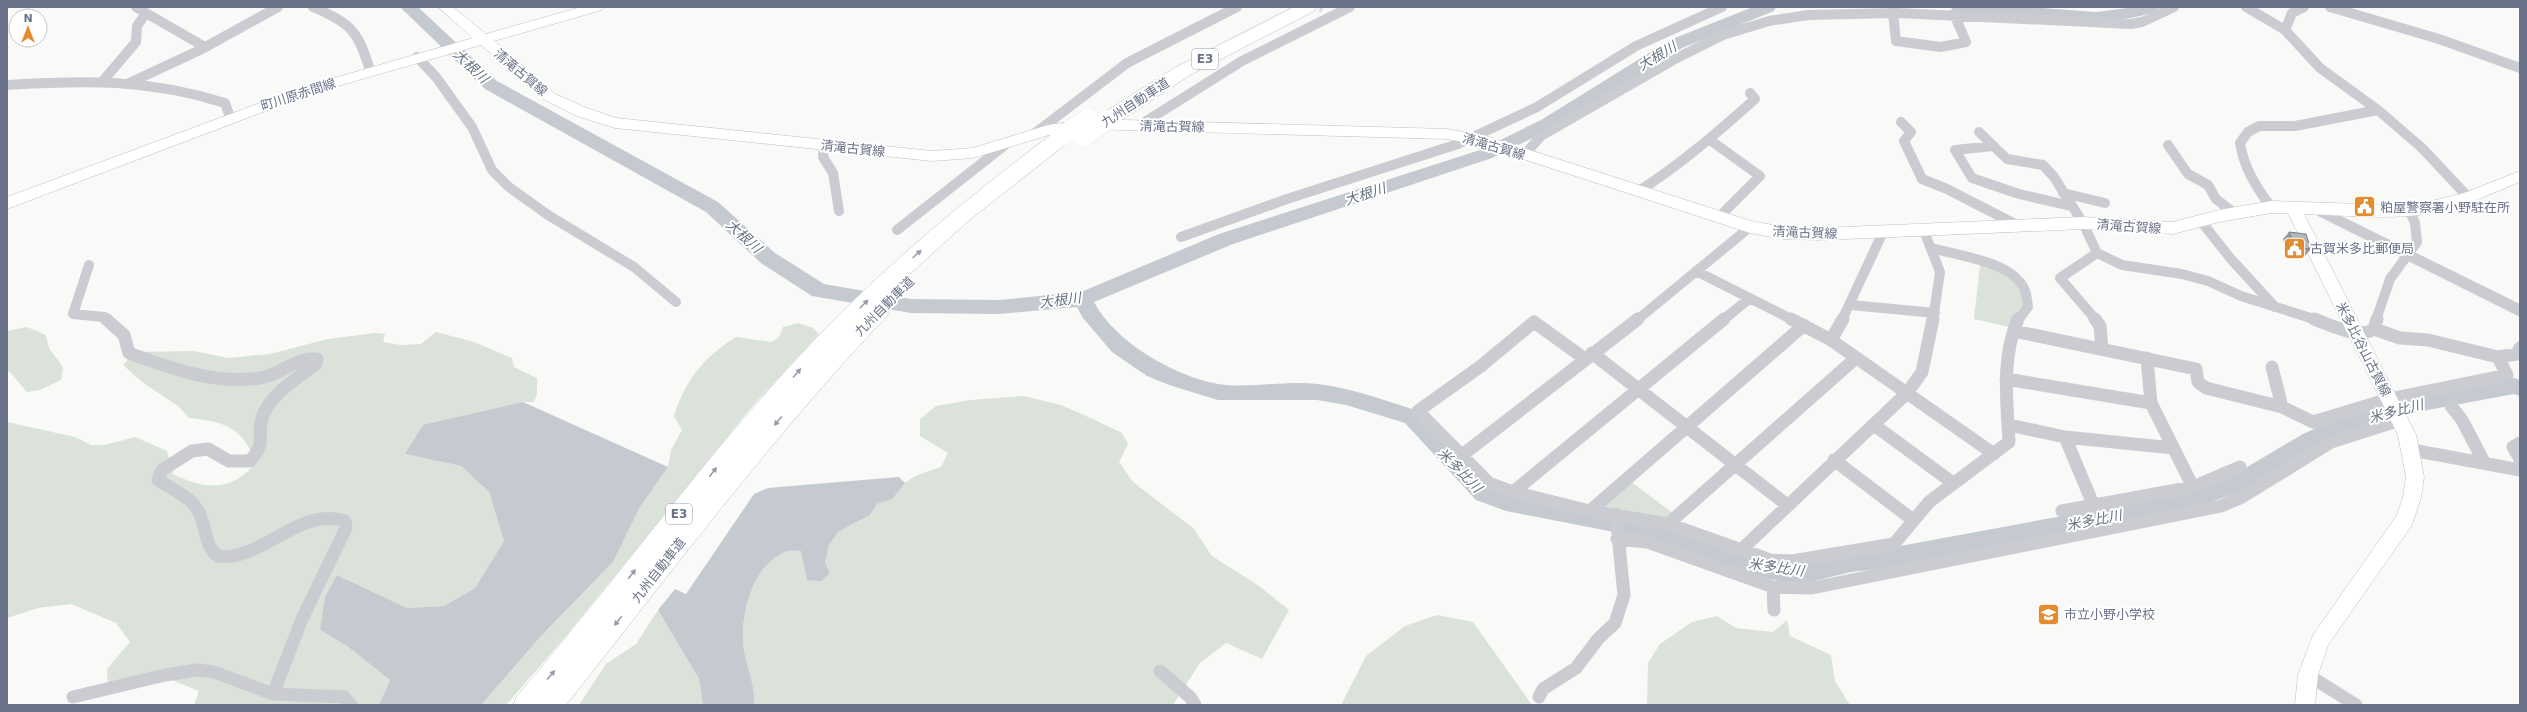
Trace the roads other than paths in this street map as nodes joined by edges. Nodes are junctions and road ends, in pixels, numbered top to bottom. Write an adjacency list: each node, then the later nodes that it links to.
1 (136, 7): 15 (street)
2 (278, 7): 21 (street)
3 (313, 7): 24 (street)
4 (445, 7): 20 (main road, 清滝古賀線)
5 (597, 7): 20 (main road, 町川原赤間線)
6 (1237, 7): 35 (street)
7 (1282, 7): 33 (highway, 九州自動車道 / E3)
8 (1350, 7): 18 (street)
9 (1722, 7): 36 (street)
10 (2174, 7): 17 (street)
11 (2246, 7): 19 (street)
12 (2304, 7): 19 (street)
13 (2330, 7): 23 (street)
14 (1315, 8): 18 (street); 33 (highway, 九州自動車道 / E3, bridge)
15 (146, 13): 21 (street); 25 (street)
16 (1893, 13): 17 (street); 17 (street); 42 (street)
17 (1954, 14)
18 (1332, 15): 32 (street)
19 (2285, 30): 29 (street)
20 (477, 40): 22 (main road, 町川原赤間線); 38 (main road, 清滝古賀線)
21 (205, 47): 26 (street)
22 (420, 56): 24 (main road, 町川原赤間線); 72 (street)
23 (2520, 68)
24 (370, 71): 30 (main road, 町川原赤間線)
25 (102, 82): 26 (street); 27 (street)
26 (127, 84): 30 (street)
27 (7, 85)
28 (1750, 93): 37 (street)
29 (2378, 110): 46 (street); 50 (street)
30 (230, 117): 47 (main road, 町川原赤間線)
31 (1901, 122): 59 (street)
32 (1140, 125): 35 (main road, 清滝古賀線); 36 (main road, 清滝古賀線)
33 (1086, 127): 70 (highway, 九州自動車道 / E3); 70 (highway, 九州自動車道 / E3, one-way to 33, bridge)
34 (1979, 132): 41 (street)
35 (1034, 134): 39 (main road, 清滝古賀線)
36 (1475, 138): 42 (main road, 清滝古賀線); 64 (street)
37 (1710, 140): 44 (street); 56 (street)
38 (824, 145): 39 (main road, 清滝古賀線); 54 (street)
39 (1005, 145): 61 (street)
40 (2168, 145): 55 (street)
41 (1993, 146): 45 (street); 49 (street)
42 (1525, 154): 44 (main road, 清滝古賀線)
43 (2520, 176): 46 (main road, 清滝古賀線)
44 (1639, 191): 56 (main road, 清滝古賀線)
45 (2063, 193): 48 (street); 49 (street)
46 (2468, 197): 53 (main road, 清滝古賀線)
47 (7, 203)
48 (2105, 203)
49 (2071, 206): 58 (street)
50 (2271, 207): 51 (main road, 清滝古賀線); 55 (main road, 清滝古賀線)
51 (2293, 208): 52 (main road, 清滝古賀線); 81 (main road, 米多比谷山古賀線)
52 (2317, 209): 53 (main road, 清滝古賀線); 67 (street)
53 (2409, 210): 67 (street)
54 (839, 211)
55 (2234, 213): 57 (main road, 清滝古賀線)
56 (1719, 217): 60 (main road, 清滝古賀線)
57 (2200, 220): 58 (main road, 清滝古賀線); 74 (street)
58 (2083, 223): 59 (main road, 清滝古賀線); 66 (street)
59 (2019, 226): 62 (main road, 清滝古賀線)
60 (1750, 227): 63 (main road, 清滝古賀線); 69 (street)
61 (897, 230)
62 (1924, 231): 63 (main road, 清滝古賀線); 65 (street)
63 (1883, 232): 73 (street)
64 (1181, 238)
65 (1932, 248): 76 (street); 80 (street)
66 (2097, 253): 74 (street); 83 (street)
67 (2408, 255): 75 (street); 79 (street)
68 (89, 265): 129 (street)
69 (1696, 271): 71 (street); 85 (street)
70 (898, 281): 78 (highway, 九州自動車道 / E3)
71 (1750, 298): 77 (street); 91 (street)
72 (676, 302)
73 (1851, 306): 76 (street); 82 (street)
74 (2276, 308): 81 (street)
75 (2520, 312)
76 (1935, 313): 92 (street)
77 (1804, 325): 82 (street); 100 (street)
78 (849, 329): 133 (highway, 九州自動車道 / E3, one-way to 78); 134 (highway, 九州自動車道 / E3, one-way to 134)
79 (2374, 329): 81 (street); 86 (street)
80 (2014, 331): 83 (street); 90 (street)
81 (2356, 333): 93 (main road, 米多比谷山古賀線)
82 (1831, 340): 87 (street)
83 (2102, 349): 88 (street)
84 (2519, 352): 86 (street)
85 (1589, 356): 91 (street); 106 (street); 106 (street)
86 (2498, 357): 93 (street)
87 (1856, 358): 92 (street); 110 (street)
88 (2147, 358): 94 (street); 96 (street)
89 (2272, 367): 96 (street)
90 (2006, 379): 94 (street); 99 (street)
91 (1638, 389): 100 (street); 115 (street)
92 (1907, 393): 98 (street); 105 (street)
93 (2390, 401): 96 (street); 97 (main road, 米多比谷山古賀線)
94 (2151, 403): 103 (street)
95 (2451, 406): 109 (street)
96 (2282, 407)
97 (2400, 420): 104 (main road, 米多比谷山古賀線); 125 (street)
98 (1874, 425): 108 (street); 113 (street)
99 (2009, 425): 101 (street); 105 (street)
100 (1686, 426): 110 (street); 118 (street)
101 (2065, 437): 103 (street); 116 (street)
102 (2520, 443): 107 (street)
103 (2173, 448): 114 (street)
104 (2412, 450): 109 (street); 128 (main road, 米多比谷山古賀線)
105 (1994, 454): 113 (street)
106 (1461, 456): 115 (street)
107 (2520, 459)
108 (1834, 460): 117 (street); 121 (street)
109 (2484, 462): 112 (street)
110 (1736, 464): 117 (street); 122 (street)
111 (2240, 467): 114 (street)
112 (2520, 470)
113 (1952, 483): 121 (street)
114 (2193, 487): 116 (street)
115 (1513, 492): 118 (street)
116 (2093, 504): 119 (street)
117 (1787, 505): 124 (street)
118 (1590, 511): 120 (street)
119 (2062, 511)
120 (1616, 514): 122 (street); 123 (street)
121 (1913, 520): 124 (street)
122 (1668, 524): 124 (street)
123 (1616, 539): 125 (street); 131 (street)
124 (1741, 550)
125 (1773, 587): 126 (street)
126 (1774, 610)
127 (1160, 672): 135 (street)
128 (2308, 675): 136 (main road, 米多比谷山古賀線); 137 (street)
129 (273, 694): 130 (street); 132 (street)
130 (73, 697)
131 (1539, 697)
132 (351, 705)
133 (526, 705)
134 (550, 705)
135 (1195, 705)
136 (2305, 705)
137 (2356, 705)

